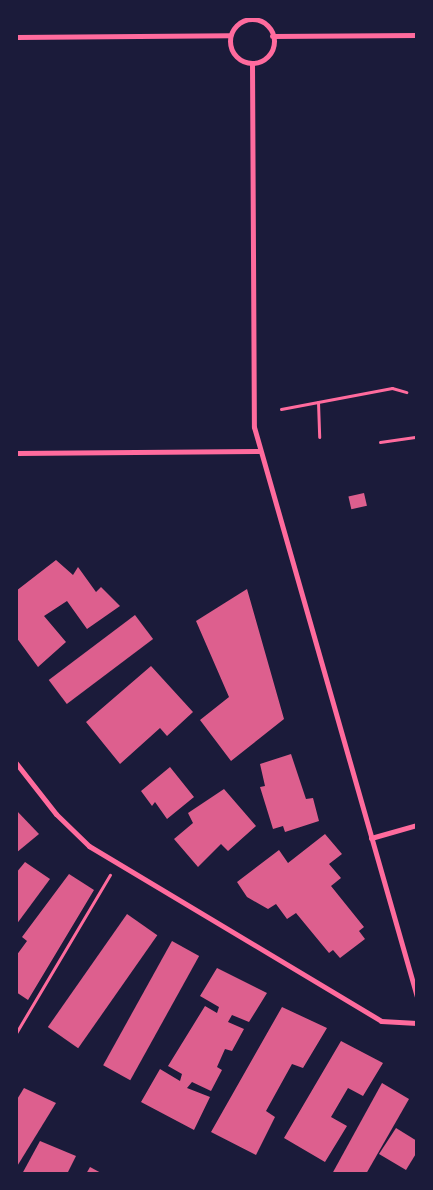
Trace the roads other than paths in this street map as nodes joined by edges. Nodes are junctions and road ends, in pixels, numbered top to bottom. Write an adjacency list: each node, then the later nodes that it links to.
1 (230, 35): 3 (street); 4 (street); 5 (street)
2 (417, 35): 3 (street)
3 (272, 36): 5 (street)
4 (16, 37)
5 (252, 63): 6 (street)
6 (259, 451): 7 (street); 10 (street)
7 (16, 453)
8 (16, 763): 12 (street)
9 (417, 825): 10 (street)
10 (371, 838): 11 (street)
11 (417, 996)
12 (417, 1023)

